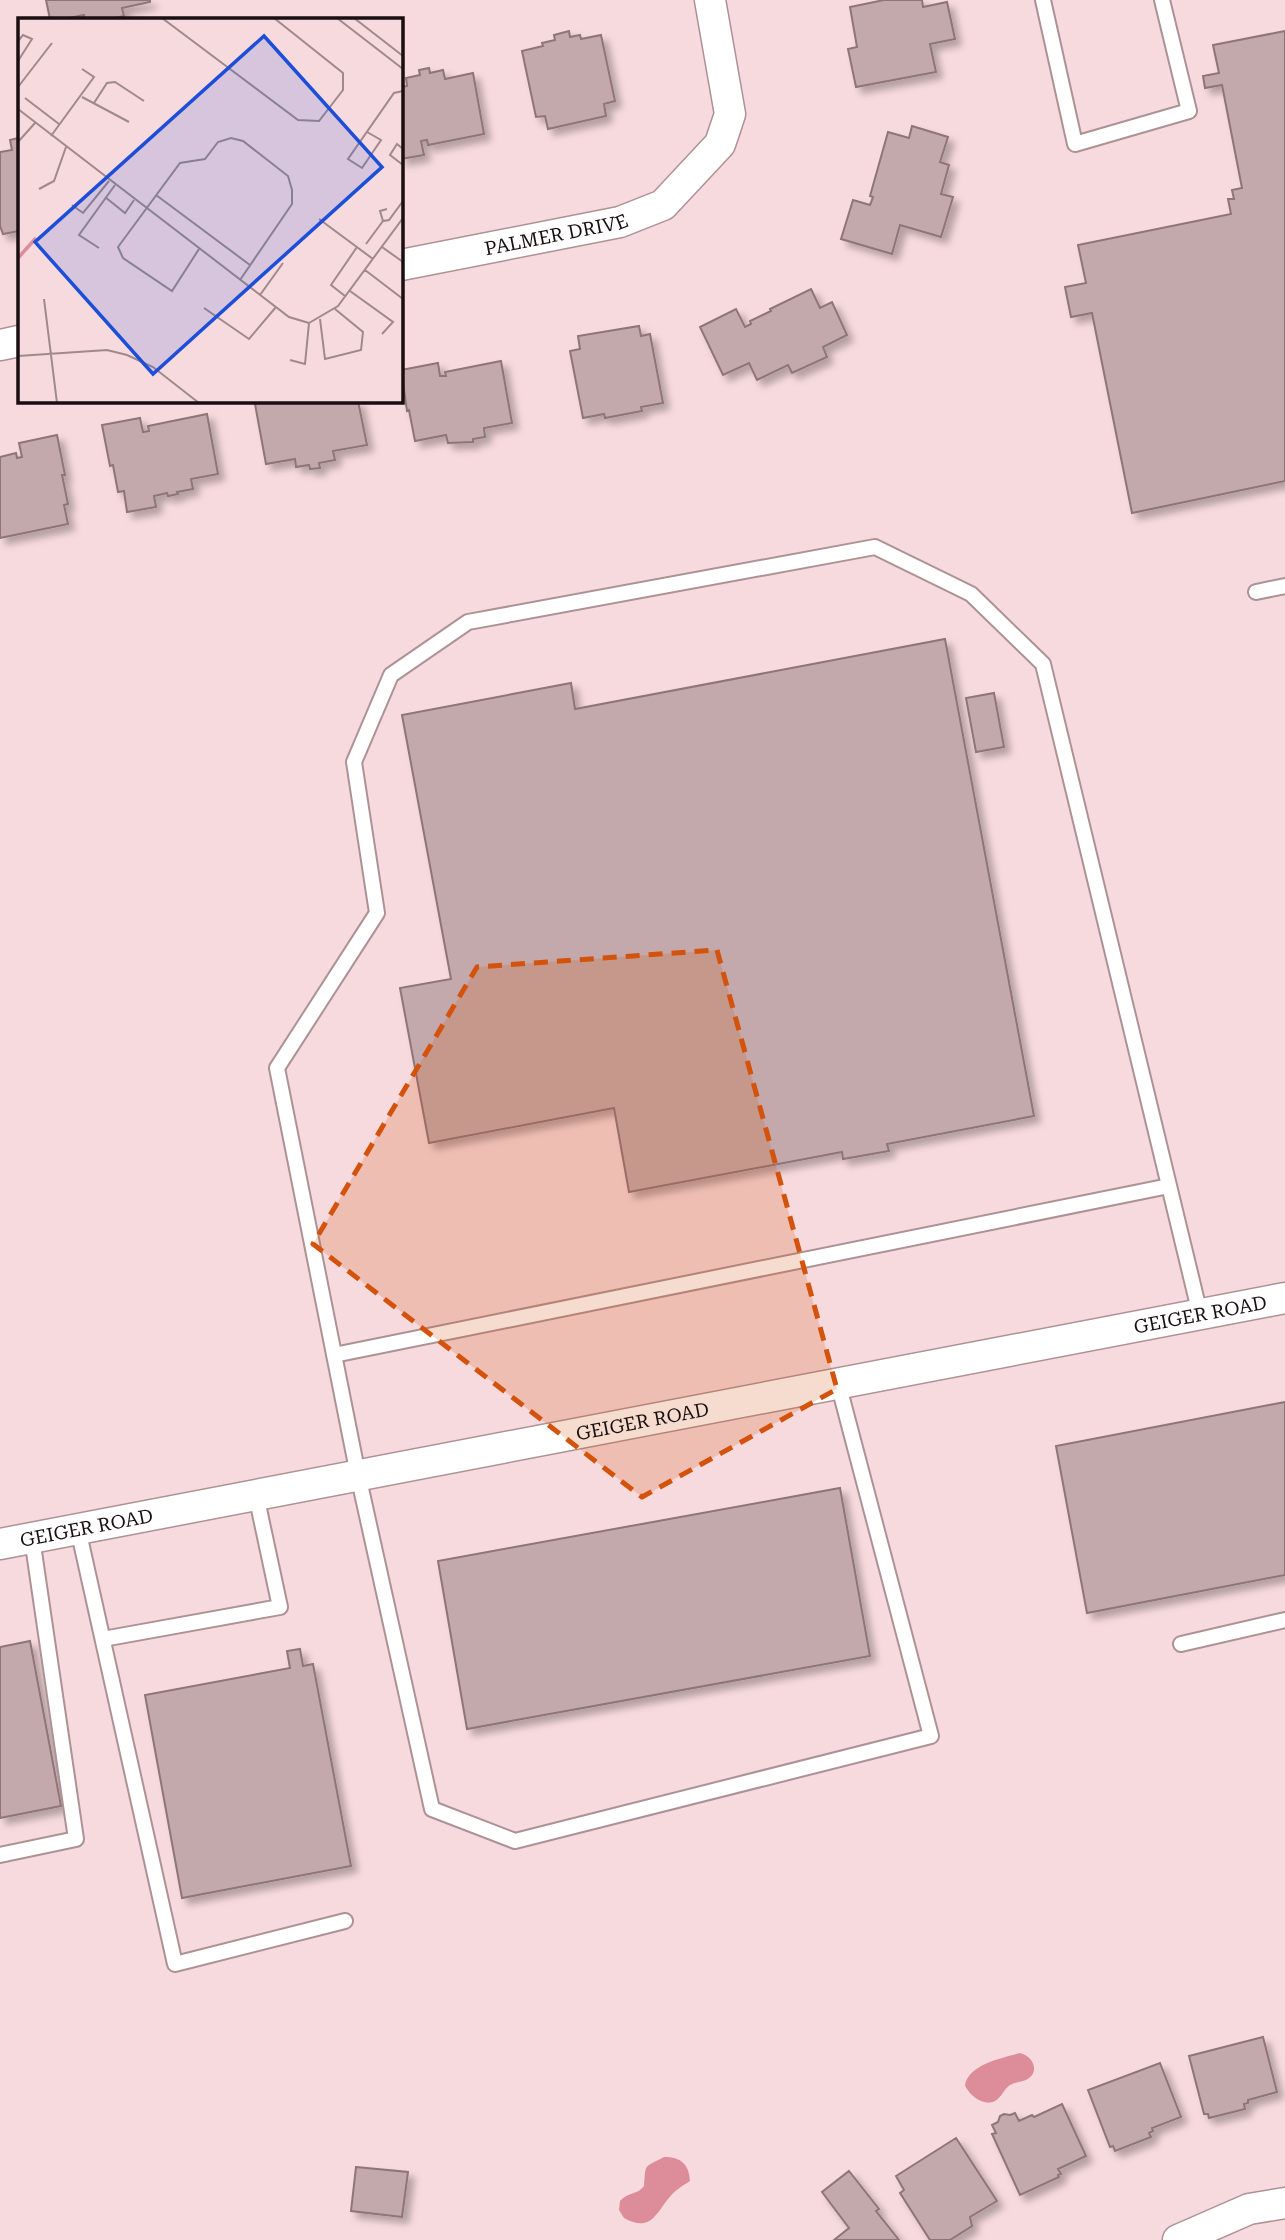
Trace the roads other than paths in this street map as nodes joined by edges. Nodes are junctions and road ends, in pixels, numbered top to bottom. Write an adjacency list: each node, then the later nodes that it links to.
1 (710, 0): 4 (street, PALMER DRIVE)
2 (1043, 0): 3 (lane)
3 (1161, 0)
4 (402, 265)
5 (18, 341): 6 (street)
6 (0, 345)
7 (1285, 586): 8 (lane)
8 (1256, 592)
9 (1169, 1186): 11 (lane); 12 (lane); 12 (lane)
10 (1285, 1298): 11 (street, GEIGER ROAD)
11 (1200, 1314): 13 (street, GEIGER ROAD)
12 (334, 1355): 14 (lane)
13 (838, 1384): 14 (street, GEIGER ROAD); 14 (lane)
14 (358, 1475): 15 (street, GEIGER ROAD)
15 (256, 1495): 16 (street, GEIGER ROAD); 20 (lane)
16 (78, 1528): 17 (street, GEIGER ROAD); 20 (lane)
17 (32, 1538): 18 (street, GEIGER ROAD); 22 (lane)
18 (0, 1544)
19 (1285, 1619): 21 (lane)
20 (103, 1639): 23 (lane)
21 (1181, 1644)
22 (0, 1855)
23 (345, 1921)
24 (1285, 2203): 25 (street)
25 (1178, 2240)

